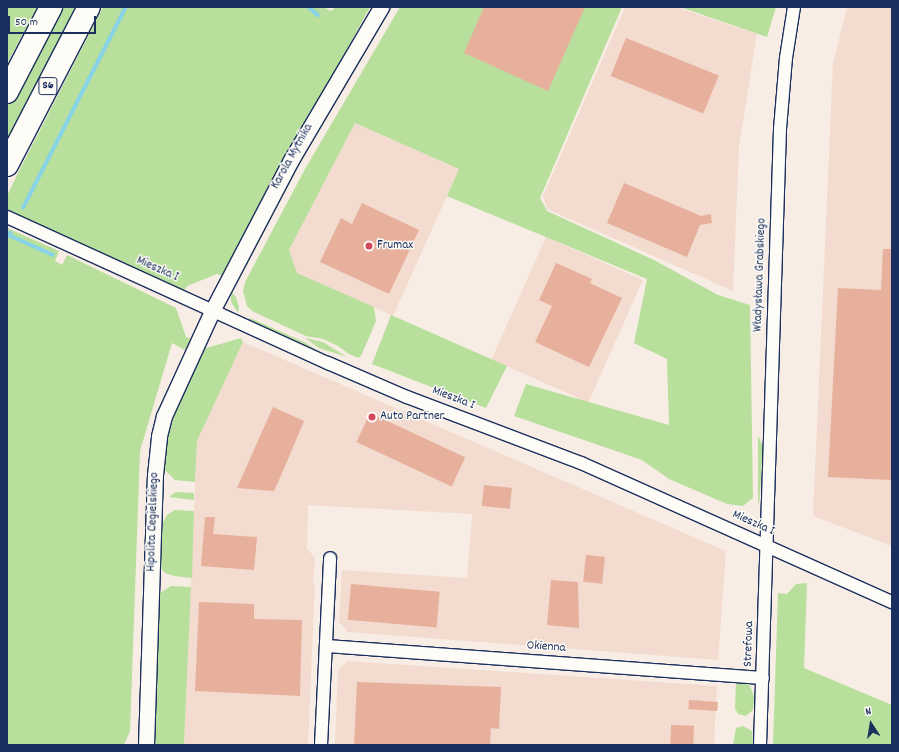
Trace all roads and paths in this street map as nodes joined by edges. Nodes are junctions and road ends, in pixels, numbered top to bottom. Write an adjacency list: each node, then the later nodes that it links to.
1 (50, 7): 5 (highway)
2 (89, 7): 6 (highway, S6)
3 (380, 7): 8 (street, Karola Mytnika)
4 (794, 7): 9 (street, Władysława Grabskiego)
5 (7, 92)
6 (7, 165)
7 (7, 217): 8 (street, Mieszka I)
8 (212, 311): 9 (street, Mieszka I); 14 (street, Hipolita Cegielskiego)
9 (766, 544): 11 (street, Mieszka I); 13 (street, Strefowa)
10 (330, 558): 12 (street)
11 (892, 602)
12 (326, 646): 13 (street, Okienna); 15 (street)
13 (763, 678): 16 (street, Strefowa)
14 (146, 745)
15 (321, 745)
16 (760, 745)

